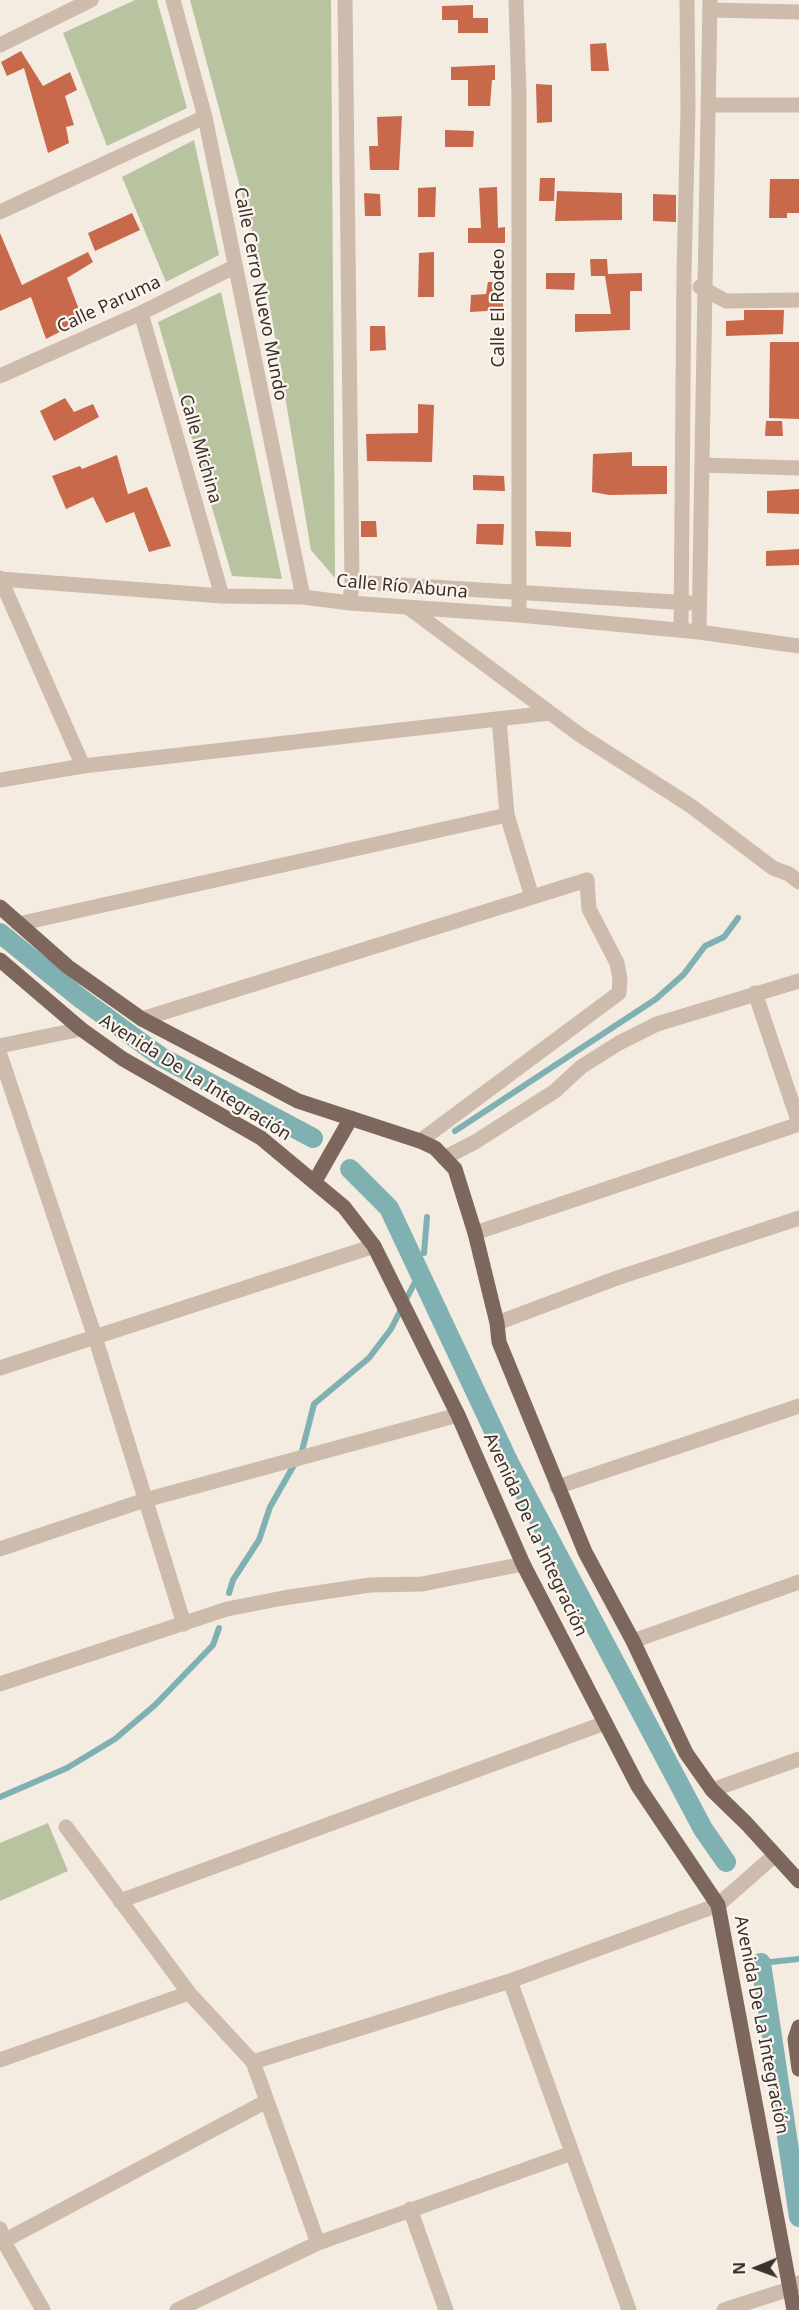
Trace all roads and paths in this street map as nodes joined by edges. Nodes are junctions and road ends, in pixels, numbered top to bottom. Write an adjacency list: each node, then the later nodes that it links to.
1 (91, 0): 8 (street)
2 (173, 0): 11 (street, Calle Cerro Nuevo Mundo)
3 (345, 0): 22 (street)
4 (516, 0): 23 (street, Calle El Rodeo)
5 (687, 0): 14 (street)
6 (710, 5): 7 (street); 9 (street)
7 (799, 12)
8 (0, 45)
9 (708, 105): 10 (street); 15 (street)
10 (799, 105)
11 (205, 117): 12 (street); 13 (street, Calle Cerro Nuevo Mundo)
12 (0, 212)
13 (234, 267): 17 (street, Calle Paruma); 25 (street, Calle Cerro Nuevo Mundo)
14 (684, 274): 15 (street); 27 (street)
15 (705, 292): 16 (street); 19 (street)
16 (799, 300)
17 (141, 313): 18 (street, Calle Paruma); 24 (street, Calle Michina)
18 (0, 376)
19 (702, 465): 20 (street); 28 (street)
20 (799, 468)
21 (0, 579): 24 (street, Calle Río Abuna); 36 (street)
22 (352, 582): 23 (street); 26 (street)
23 (519, 592): 27 (street); 30 (street, Calle El Rodeo)
24 (222, 596): 25 (street, Calle Río Abuna)
25 (303, 597): 26 (street, Calle Río Abuna)
26 (350, 603): 29 (street, Calle Río Abuna)
27 (681, 603): 28 (street); 31 (street)
28 (699, 603): 32 (street)
29 (409, 608): 30 (street, Calle Río Abuna); 34 (street)
30 (519, 615): 31 (street, Calle Río Abuna)
31 (681, 630): 32 (street, Calle Río Abuna)
32 (699, 632): 33 (street, Calle Río Abuna)
33 (799, 646)
34 (550, 713): 35 (street); 39 (street)
35 (499, 718): 36 (street); 38 (street)
36 (83, 766): 37 (street)
37 (0, 780)
38 (507, 815): 40 (street); 42 (street)
39 (799, 882)
40 (532, 897): 46 (street); 52 (street)
41 (0, 907): 42 (main road, Avenida De La Integración)
42 (18, 924): 46 (main road, Avenida De La Integración)
43 (0, 960): 47 (main road, Avenida De La Integración)
44 (799, 981): 45 (street)
45 (755, 993): 51 (street); 53 (street)
46 (142, 1019): 50 (main road, Avenida De La Integración)
47 (81, 1029): 48 (street); 54 (main road, Avenida De La Integración)
48 (0, 1046)
49 (0, 1055): 59 (street)
50 (351, 1118): 52 (main road, Avenida De La Integración); 54 (main road)
51 (799, 1123): 56 (street)
52 (420, 1141): 53 (main road, Avenida De La Integración)
53 (444, 1158): 56 (main road, Avenida De La Integración)
54 (315, 1181): 57 (main road, Avenida De La Integración)
55 (799, 1218): 58 (street)
56 (475, 1233): 58 (main road, Avenida De La Integración)
57 (374, 1246): 59 (street); 62 (main road, Avenida De La Integración)
58 (497, 1323): 63 (main road, Avenida De La Integración)
59 (95, 1336): 60 (street); 64 (street)
60 (0, 1368)
61 (799, 1406): 63 (street)
62 (458, 1415): 64 (street); 66 (main road, Avenida De La Integración)
63 (557, 1487): 69 (main road, Avenida De La Integración)
64 (145, 1500): 65 (street); 68 (street)
65 (0, 1549)
66 (524, 1564): 68 (street); 71 (main road, Avenida De La Integración)
67 (799, 1582): 69 (street)
68 (184, 1624): 70 (street)
69 (633, 1641): 73 (main road, Avenida De La Integración)
70 (0, 1684)
71 (605, 1723): 77 (street); 78 (main road, Avenida De La Integración)
72 (799, 1759): 73 (street)
73 (712, 1790): 75 (main road, Avenida De La Integración)
74 (66, 1827): 77 (street)
75 (775, 1855): 76 (main road, Avenida De La Integración); 78 (street)
76 (799, 1881)
77 (120, 1900): 80 (street)
78 (718, 1905): 79 (street); 90 (main road, Avenida De La Integración)
79 (510, 1981): 83 (street); 86 (street)
80 (189, 1993): 82 (street); 83 (street)
81 (799, 2027): 84 (main road, Avenida De La Integración)
82 (0, 2060)
83 (253, 2062): 85 (street)
84 (799, 2069)
85 (267, 2101): 88 (street); 89 (street)
86 (572, 2153): 87 (street); 94 (street)
87 (410, 2209): 89 (street); 93 (street)
88 (2, 2238): 91 (street)
89 (318, 2242): 92 (street)
90 (795, 2286): 95 (street); 96 (main road)
91 (43, 2310)
92 (177, 2310)
93 (446, 2310)
94 (628, 2310)
95 (724, 2310)
96 (794, 2310)

